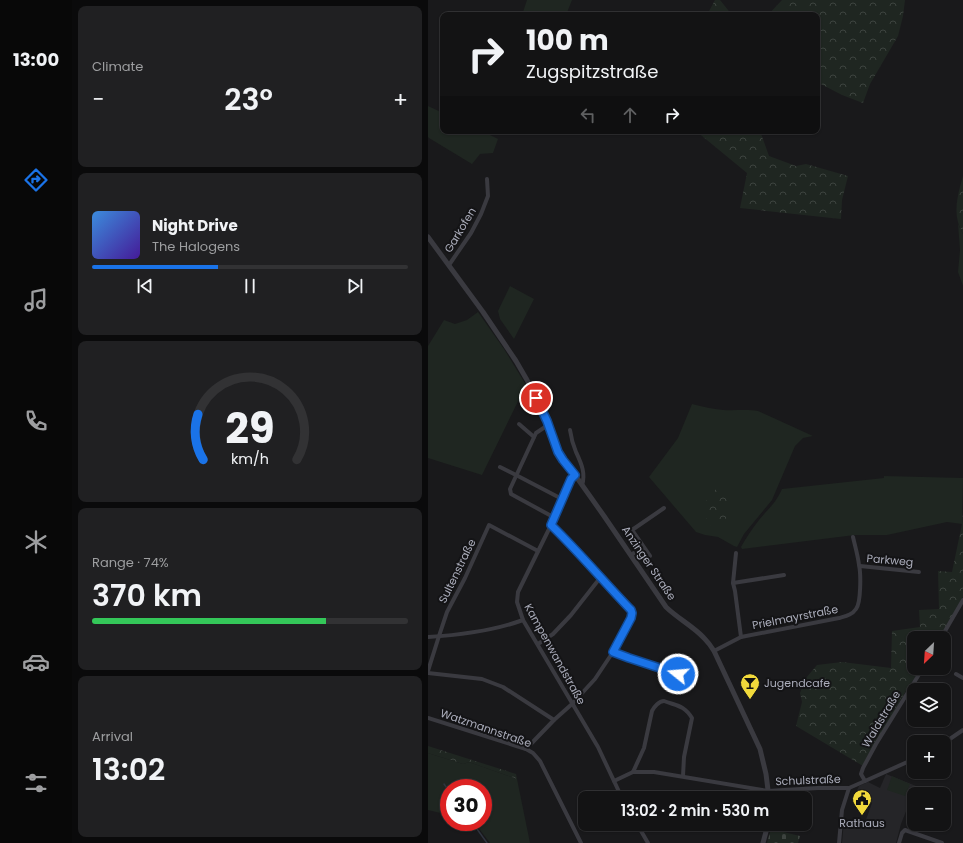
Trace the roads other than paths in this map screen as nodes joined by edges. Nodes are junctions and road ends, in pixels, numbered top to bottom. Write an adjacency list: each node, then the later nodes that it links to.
1 (487, 179): 3 (street, Garkofen)
2 (428, 237): 3 (street, Anzinger Straße)
3 (449, 265): 5 (street, Anzinger Straße)
4 (519, 424): 7 (street)
5 (548, 425): 7 (street); 10 (street, Anzinger Straße)
6 (570, 430): 11 (street)
7 (534, 437): 9 (street)
8 (500, 467): 9 (street)
9 (516, 474): 12 (street); 14 (street)
10 (575, 475): 11 (street, Anzinger Straße); 12 (street, Kampenwandstraße)
11 (582, 485): 20 (street, Anzinger Straße)
12 (562, 499): 14 (street, Kampenwandstraße)
13 (664, 508): 17 (street)
14 (555, 518): 15 (street, Kampenwandstraße)
15 (551, 525): 18 (street, Kampenwandstraße); 25 (street)
16 (853, 537): 22 (street, Prielmayrstraße)
17 (643, 546): 20 (street); 21 (street)
18 (538, 551): 28 (street, Kampenwandstraße); 30 (street, Sultenstraße)
19 (736, 553): 26 (street)
20 (631, 555): 34 (street, Anzinger Straße)
21 (650, 556)
22 (860, 566): 23 (street, Parkweg); 32 (street, Prielmayrstraße)
23 (919, 572)
24 (784, 575): 26 (street)
25 (600, 578): 33 (street); 35 (street)
26 (733, 583): 32 (street)
27 (963, 600): 29 (street)
28 (523, 620): 30 (street); 33 (street, Kampenwandstraße)
29 (945, 631)
30 (438, 636): 31 (street); 36 (street, Sultenstraße)
31 (428, 637)
32 (741, 637): 34 (street, Prielmayrstraße)
33 (538, 644): 41 (street, Kampenwandstraße)
34 (714, 651): 54 (street, Anzinger Straße)
35 (613, 652): 37 (street); 41 (street)
36 (428, 672): 43 (street)
37 (678, 674)
38 (956, 674): 40 (street)
39 (919, 675): 51 (street, Waldstraße)
40 (963, 678)
41 (572, 704): 43 (street); 50 (street, Kampenwandstraße)
42 (428, 718): 46 (street, Watzmannstraße)
43 (554, 720): 46 (street)
44 (963, 730): 45 (street)
45 (951, 738)
46 (526, 749): 57 (street, Watzmannstraße)
47 (907, 761): 51 (street, Schulstraße)
48 (633, 772): 49 (street, Schulstraße); 49 (street); 50 (street)
49 (683, 776): 54 (street, Schulstraße)
50 (614, 781): 53 (street, Kampenwandstraße)
51 (865, 781): 52 (street, Schulstraße)
52 (849, 788): 54 (street, Schulstraße); 60 (street)
53 (619, 791)
54 (768, 791)
55 (641, 831): 58 (street)
56 (766, 831): 59 (street)
57 (581, 843)
58 (648, 843)
59 (763, 843)
60 (839, 843)
61 (899, 843): 62 (street)
62 (942, 843)

